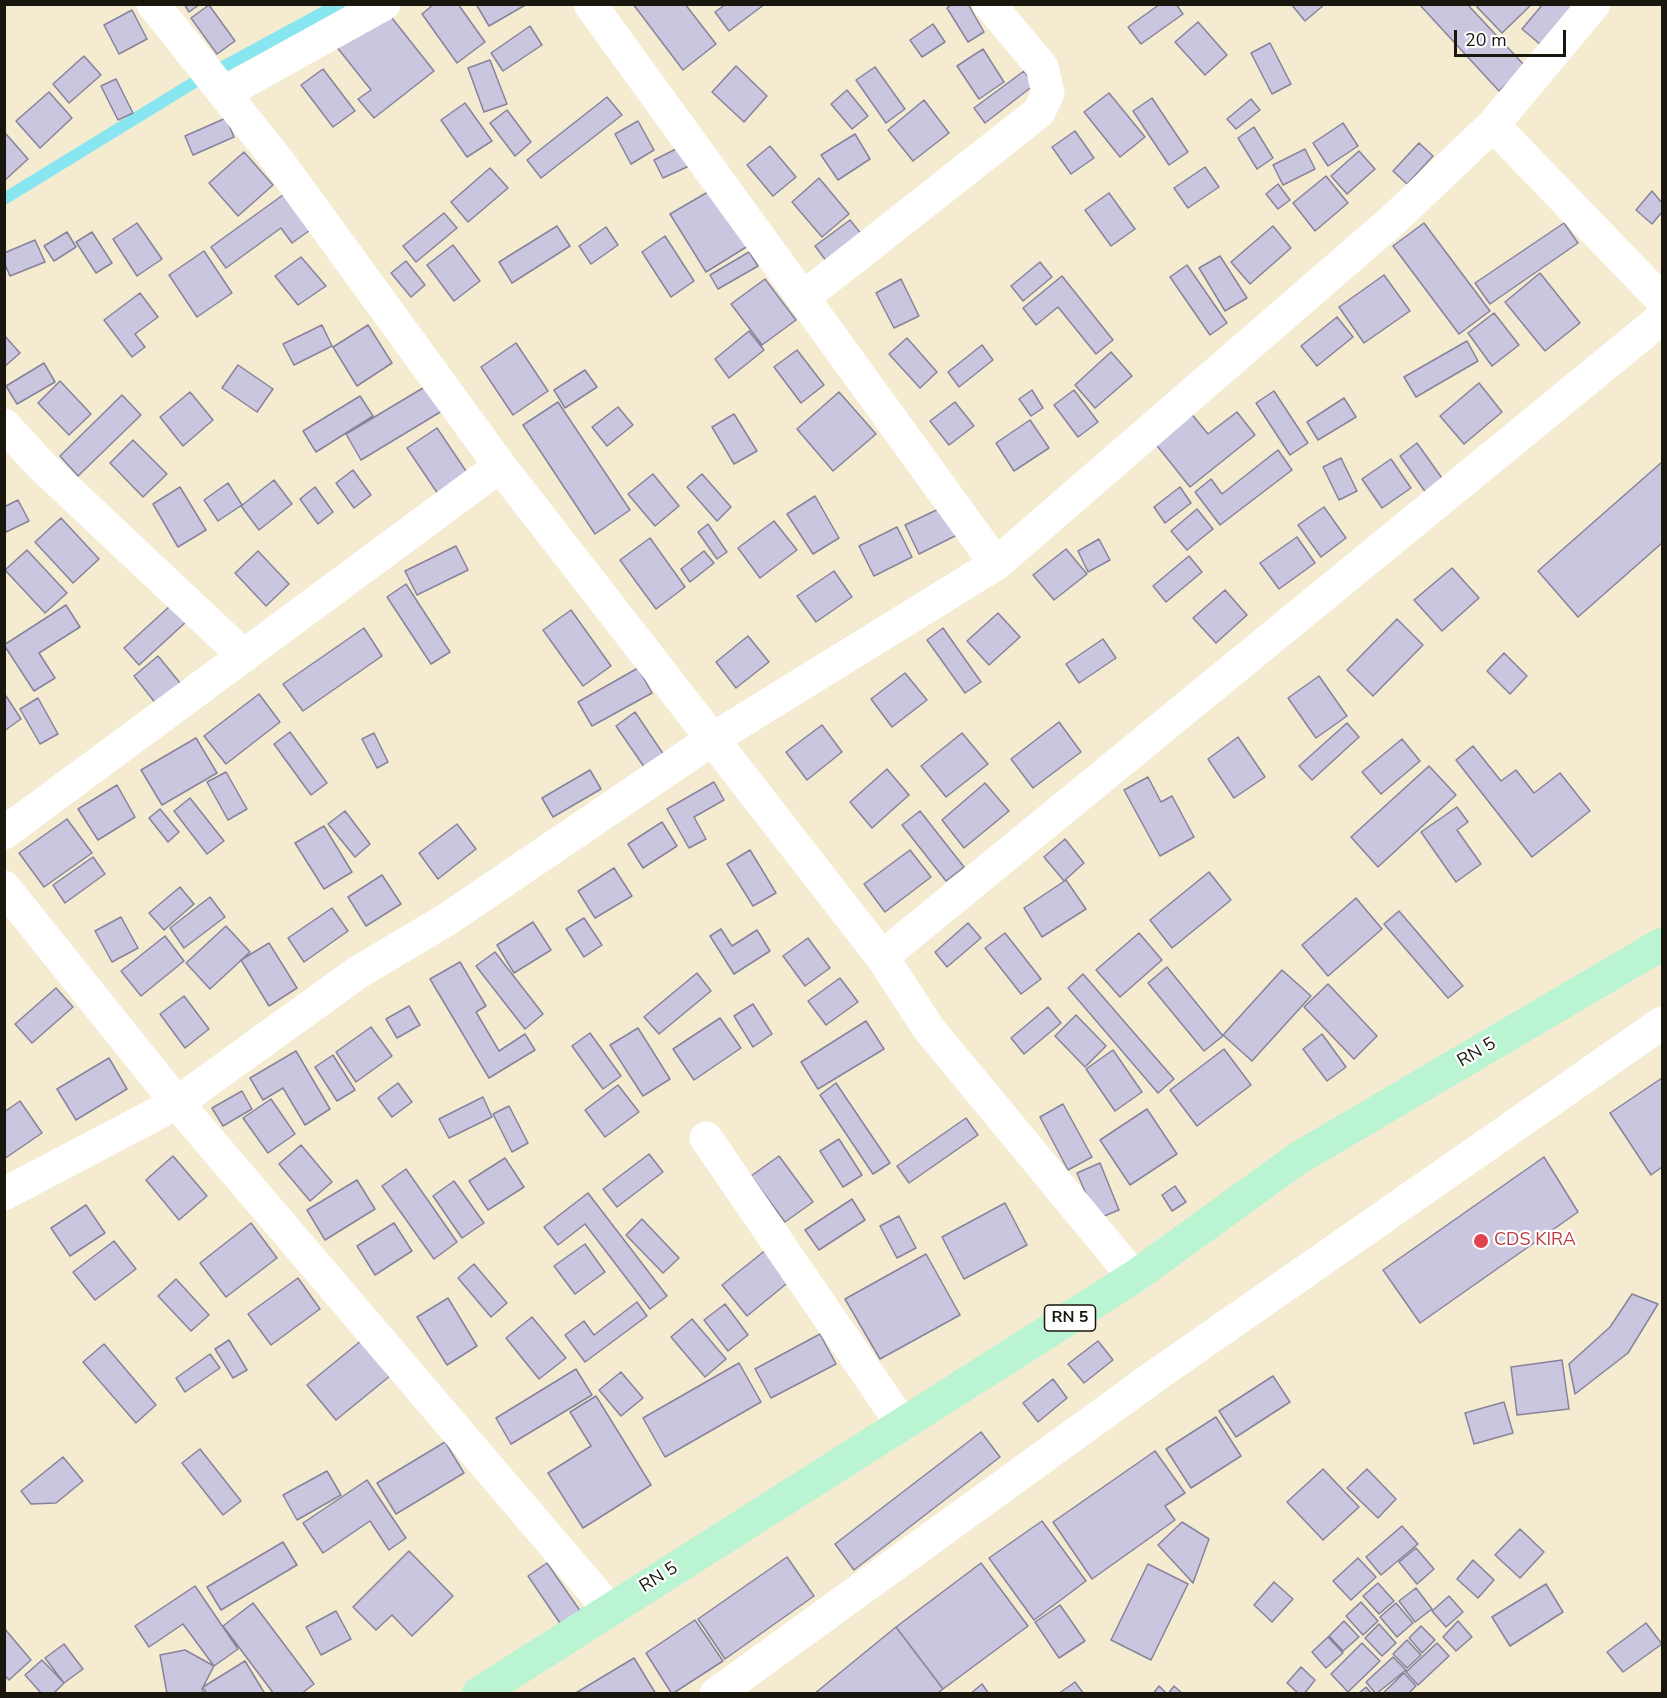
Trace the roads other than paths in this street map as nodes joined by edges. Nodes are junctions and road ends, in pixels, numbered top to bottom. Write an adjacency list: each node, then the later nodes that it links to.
1 (153, 4): 6 (street)
2 (384, 4): 6 (street)
3 (590, 4): 8 (street)
4 (989, 4): 8 (street)
5 (1594, 4): 7 (street)
6 (224, 93): 12 (street)
7 (1493, 125): 9 (street); 13 (street)
8 (804, 297): 13 (street)
9 (1662, 300)
10 (1662, 318): 19 (street)
11 (4, 424): 14 (street)
12 (500, 466): 14 (street); 15 (street)
13 (996, 564): 15 (street)
14 (244, 656): 16 (street)
15 (711, 740): 19 (street); 21 (street)
16 (4, 833)
17 (4, 887): 21 (street)
18 (1662, 944): 24 (main road, RN 5 / RN 5)
19 (882, 957): 24 (street)
20 (1662, 1023): 28 (street)
21 (177, 1103): 23 (street); 26 (street)
22 (706, 1138): 25 (street)
23 (4, 1194)
24 (1134, 1277): 25 (main road, RN 5 / RN 5)
25 (902, 1424): 26 (main road, RN 5 / RN 5)
26 (609, 1609): 27 (main road, RN 5 / RN 5)
27 (478, 1694)
28 (716, 1694)

